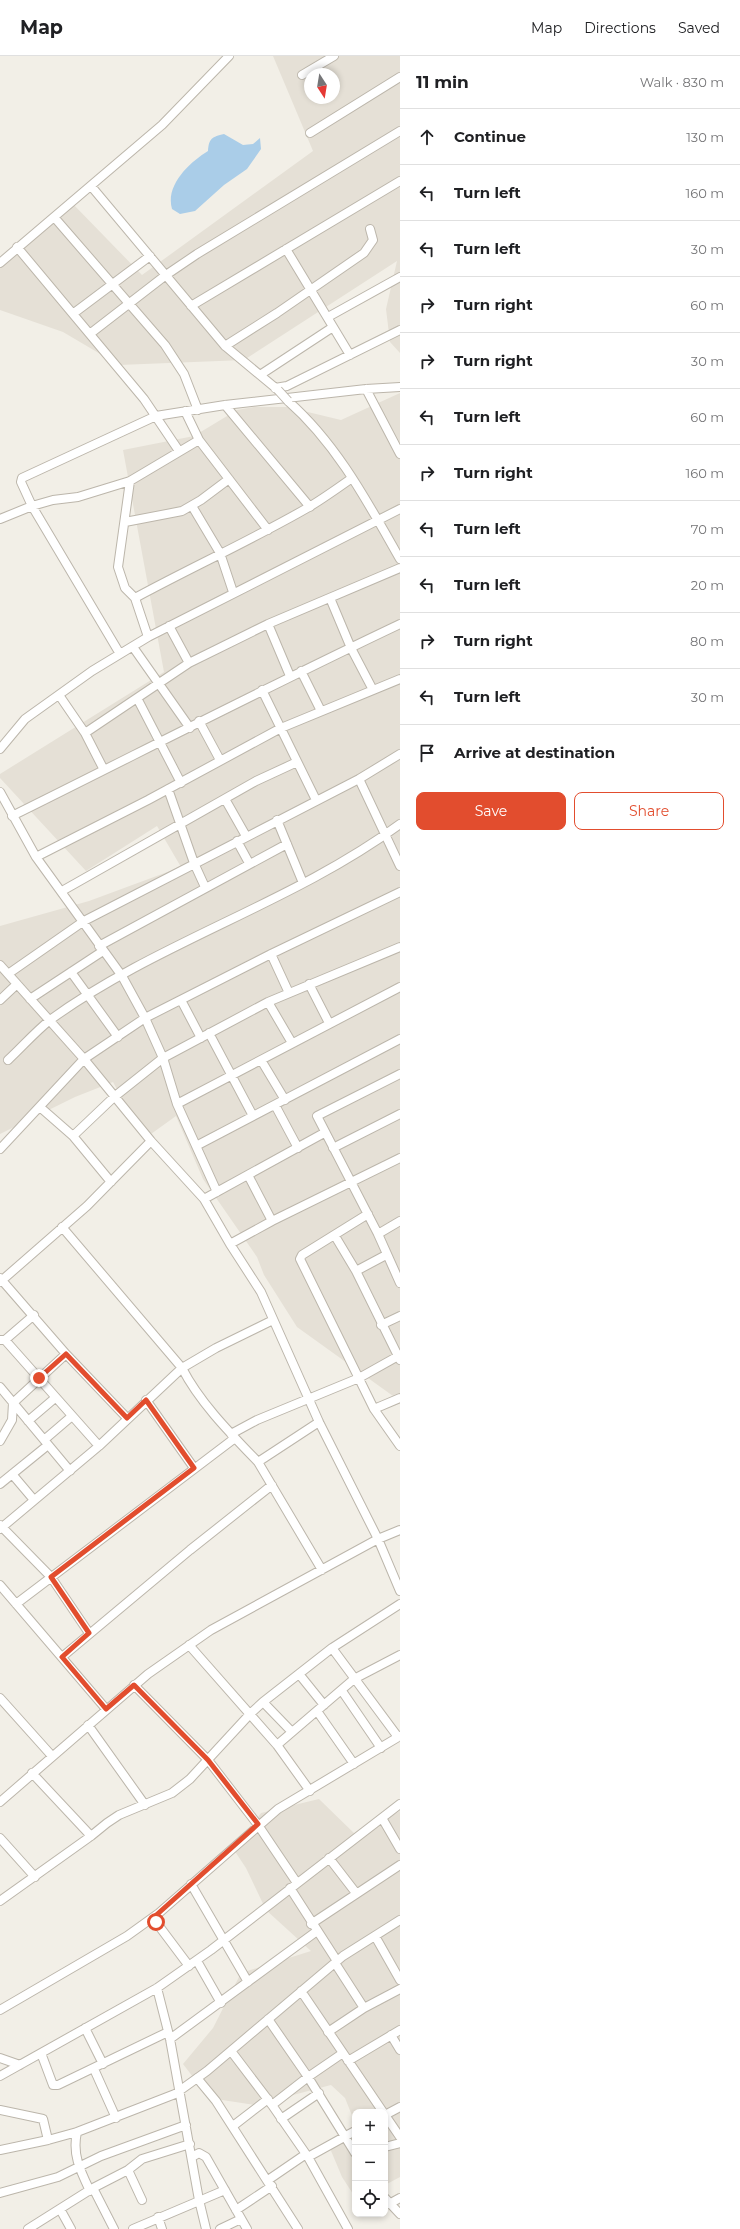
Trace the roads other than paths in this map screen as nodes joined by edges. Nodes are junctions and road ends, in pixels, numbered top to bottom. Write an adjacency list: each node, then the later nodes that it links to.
1 (229, 56): 8 (street)
2 (334, 56): 3 (street)
3 (302, 75)
4 (400, 77): 6 (street)
5 (400, 131): 15 (street)
6 (310, 133)
7 (400, 181): 12 (street)
8 (91, 186): 9 (street); 13 (street)
9 (54, 217): 11 (street); 17 (street)
10 (370, 229): 18 (street)
11 (17, 247): 14 (street); 21 (street)
12 (286, 249): 18 (street); 20 (street)
13 (150, 256): 15 (street); 17 (street)
14 (0, 263)
15 (166, 275): 19 (street); 20 (street)
16 (400, 276): 22 (street)
17 (113, 284): 19 (street); 21 (street)
18 (310, 290): 22 (street); 26 (street)
19 (129, 303): 25 (street); 33 (street)
20 (191, 306): 26 (street)
21 (74, 313): 25 (street)
22 (328, 317): 23 (street)
23 (333, 327): 27 (street); 28 (street)
24 (400, 330): 27 (street)
25 (91, 333): 35 (street)
26 (225, 346): 28 (street)
27 (350, 355): 30 (street)
28 (260, 375): 30 (street)
29 (400, 387): 31 (street)
30 (277, 389): 39 (street, bridge)
31 (366, 389): 32 (street); 38 (street)
32 (225, 406): 33 (street); 44 (street)
33 (198, 410): 34 (street)
34 (185, 411): 35 (street); 36 (street)
35 (156, 416): 37 (street); 42 (street)
36 (199, 440): 37 (street); 40 (street)
37 (179, 452): 41 (street)
38 (400, 454)
39 (352, 478): 44 (street); 48 (street)
40 (229, 479): 43 (street); 49 (street)
41 (130, 480): 42 (street); 47 (street)
42 (32, 506): 46 (street); 62 (street)
43 (192, 506): 47 (street); 50 (street)
44 (310, 506): 49 (street)
45 (400, 509): 48 (street)
46 (0, 519)
47 (124, 522): 54 (street)
48 (379, 522): 51 (street); 53 (street)
49 (268, 530): 50 (street)
50 (220, 553): 53 (street); 54 (street)
51 (400, 559)
52 (400, 568): 55 (street)
53 (233, 592): 58 (street)
54 (135, 598): 59 (street)
55 (330, 598): 56 (street); 61 (street)
56 (268, 624): 63 (street); 65 (street)
57 (400, 624): 61 (street)
58 (169, 626): 59 (street); 63 (street)
59 (148, 637): 60 (street)
60 (133, 647): 62 (street); 67 (street)
61 (350, 648): 64 (street); 69 (street)
62 (120, 654): 70 (street)
63 (189, 664): 67 (street)
64 (301, 671): 65 (street); 72 (street)
65 (290, 676): 68 (street)
66 (400, 679): 69 (street)
67 (160, 684): 71 (street); 74 (street)
68 (262, 690): 73 (street); 75 (street)
69 (373, 690): 72 (street)
70 (59, 695): 76 (street); 78 (street)
71 (138, 698): 76 (street); 77 (street)
72 (321, 711): 75 (street)
73 (200, 721): 74 (street); 80 (street)
74 (190, 728): 77 (street)
75 (282, 728): 80 (street); 81 (street)
76 (85, 733): 82 (street)
77 (161, 742): 82 (street); 84 (street)
78 (0, 749)
79 (400, 754): 83 (street)
80 (220, 760): 84 (street)
81 (297, 762): 87 (street); 88 (street)
82 (104, 770): 89 (street)
83 (359, 779): 88 (street); 93 (street)
84 (181, 783): 85 (street)
85 (168, 789): 92 (street); 97 (street)
86 (0, 792): 89 (street)
87 (225, 799): 92 (street); 94 (street)
88 (316, 800): 90 (street)
89 (12, 816): 97 (street)
90 (277, 820): 94 (street); 96 (street)
91 (400, 824): 93 (street)
92 (180, 826): 98 (street); 103 (street)
93 (386, 834): 100 (street); 101 (street)
94 (246, 836): 95 (street)
95 (237, 840): 98 (street); 99 (street)
96 (287, 844): 99 (street); 101 (street)
97 (36, 857): 103 (street)
98 (194, 863): 102 (street); 105 (street)
99 (249, 863): 102 (street)
100 (400, 866)
101 (303, 883): 112 (street)
102 (205, 887): 107 (street)
103 (62, 891): 105 (street)
104 (400, 892): 108 (street)
105 (84, 921): 107 (street); 111 (street)
106 (400, 947): 114 (street)
107 (101, 948): 110 (street); 112 (street)
108 (271, 954): 116 (street); 120 (street)
109 (0, 965): 111 (street)
110 (71, 972): 117 (street); 118 (street)
111 (8, 974): 113 (street)
112 (122, 976): 117 (street); 122 (street)
113 (17, 984): 118 (street); 119 (street)
114 (309, 984): 116 (street); 124 (street)
115 (400, 987): 124 (street)
116 (289, 993): 121 (street)
117 (88, 995): 123 (street); 126 (street)
118 (30, 999): 123 (street)
119 (0, 1000)
120 (181, 1000): 122 (street); 127 (street)
121 (268, 1002): 125 (street); 129 (street)
122 (145, 1018): 126 (street); 130 (street)
123 (49, 1021): 131 (street); 132 (street)
124 (329, 1023): 129 (street)
125 (209, 1034): 127 (street); 135 (street)
126 (118, 1037): 131 (street)
127 (201, 1038): 130 (street)
128 (400, 1039): 137 (street)
129 (292, 1043): 133 (street)
130 (163, 1058): 136 (street); 138 (street)
131 (84, 1059): 136 (street); 140 (street)
132 (8, 1060)
133 (261, 1060): 135 (street); 137 (street)
134 (400, 1074): 143 (street)
135 (233, 1075): 138 (street); 142 (street)
136 (114, 1097): 144 (street); 145 (street)
137 (285, 1100): 139 (street)
138 (177, 1104): 146 (street)
139 (275, 1105): 142 (street); 147 (street)
140 (41, 1108): 144 (street); 149 (street)
141 (400, 1114): 148 (street)
142 (253, 1116): 146 (street)
143 (324, 1133): 147 (street); 148 (street)
144 (73, 1136): 152 (street)
145 (151, 1142): 152 (street); 155 (street)
146 (196, 1146): 154 (street)
147 (298, 1148): 151 (street)
148 (333, 1148): 153 (street)
149 (0, 1149)
150 (400, 1158): 153 (street)
151 (248, 1175): 154 (street); 158 (street)
152 (111, 1182): 159 (street)
153 (351, 1183): 156 (street); 158 (street)
154 (217, 1192): 155 (street)
155 (204, 1199): 162 (street)
156 (368, 1214): 160 (street); 161 (street)
157 (400, 1220): 160 (street)
158 (272, 1221): 162 (street)
159 (62, 1228): 166 (street); 174 (street)
160 (378, 1234): 163 (street)
161 (335, 1236): 164 (street); 176 (street)
162 (230, 1244): 169 (street)
163 (386, 1256): 164 (street); 165 (street)
164 (356, 1271): 170 (street)
165 (399, 1279)
166 (1, 1280): 167 (street)
167 (34, 1315): 171 (street); 172 (street)
168 (400, 1316): 170 (street)
169 (273, 1320): 174 (street); 179 (street)
170 (381, 1325): 173 (street)
171 (3, 1340): 175 (street)
172 (66, 1354): 175 (street); 185 (street)
173 (399, 1357): 176 (street)
174 (182, 1368): 181 (street); 188 (street)
175 (39, 1378): 178 (street); 182 (street)
176 (359, 1378): 179 (street); 183 (street)
177 (0, 1387): 182 (street)
178 (55, 1398): 184 (street); 186 (street)
179 (308, 1398): 187 (street); 188 (street)
180 (400, 1398): 183 (street)
181 (146, 1400): 185 (street); 194 (street)
182 (13, 1403): 186 (street); 189 (street)
183 (374, 1409): 192 (street)
184 (72, 1416): 190 (street); 191 (street)
185 (127, 1418): 191 (street)
186 (28, 1421): 190 (street)
187 (319, 1422): 193 (street); 202 (street)
188 (233, 1436): 193 (street); 194 (street)
189 (0, 1441)
190 (46, 1443): 195 (street); 196 (street)
191 (99, 1446): 195 (street)
192 (400, 1446)
193 (258, 1462): 198 (street)
194 (194, 1468): 204 (street)
195 (70, 1471): 199 (street)
196 (12, 1474): 197 (street); 199 (street)
197 (0, 1484)
198 (272, 1485): 203 (street); 209 (street)
199 (34, 1500): 200 (street)
200 (0, 1527): 204 (street)
201 (400, 1530): 202 (street)
202 (378, 1539): 203 (street); 206 (street)
203 (322, 1570): 210 (street)
204 (51, 1577): 207 (street); 209 (street)
205 (0, 1585): 207 (street)
206 (400, 1591)
207 (16, 1604): 213 (street)
208 (400, 1604): 211 (street)
209 (89, 1633): 213 (street)
210 (189, 1645): 216 (street); 223 (street)
211 (332, 1648): 214 (street); 215 (street)
212 (400, 1655): 215 (street)
213 (62, 1657): 221 (street)
214 (299, 1674): 219 (street); 220 (street)
215 (354, 1679): 217 (street); 226 (street)
216 (134, 1685): 221 (street); 230 (street)
217 (342, 1691): 220 (street); 228 (street)
218 (0, 1698): 229 (street)
219 (263, 1702): 223 (street); 225 (street)
220 (324, 1705): 222 (street)
221 (106, 1709): 224 (street)
222 (317, 1711): 225 (street); 231 (street)
223 (250, 1714): 227 (street); 230 (street)
224 (88, 1725): 229 (street); 236 (street)
225 (292, 1732): 227 (street)
226 (399, 1737): 228 (street)
227 (277, 1745): 233 (street)
228 (381, 1748): 231 (street)
229 (52, 1756): 232 (street)
230 (208, 1760): 236 (street); 238 (street)
231 (354, 1764): 233 (street)
232 (32, 1773): 234 (street); 239 (street)
233 (310, 1791): 238 (street)
234 (0, 1802)
235 (400, 1804): 237 (street)
236 (145, 1805): 239 (street)
237 (382, 1818): 241 (street); 242 (street)
238 (258, 1824): 245 (street); 246 (street)
239 (91, 1836): 244 (street)
240 (0, 1838): 244 (street)
241 (400, 1849)
242 (329, 1858): 245 (street); 248 (street)
243 (400, 1865): 248 (street)
244 (35, 1877): 249 (street)
245 (297, 1883): 247 (street)
246 (191, 1884): 250 (street); 255 (street)
247 (290, 1888): 252 (street); 255 (street)
248 (356, 1893): 252 (street)
249 (0, 1901)
250 (153, 1918): 258 (street); 266 (street)
251 (400, 1920): 254 (street)
252 (311, 1924): 253 (street)
253 (317, 1931): 257 (street); 260 (street)
254 (375, 1936): 257 (street); 259 (street)
255 (225, 1939): 256 (street); 260 (street)
256 (197, 1960): 258 (street); 264 (street)
257 (336, 1962): 263 (street); 265 (street)
258 (189, 1966): 261 (street)
259 (400, 1980)
260 (248, 1982): 264 (street)
261 (157, 1988): 268 (street); 271 (street)
262 (400, 1989): 265 (street)
263 (301, 1990): 267 (street); 270 (street)
264 (221, 2003): 271 (street)
265 (364, 2008): 270 (street)
266 (0, 2010)
267 (268, 2018): 274 (street); 282 (street)
268 (85, 2028): 275 (street); 278 (street)
269 (400, 2030): 272 (street)
270 (328, 2032): 276 (street)
271 (169, 2035): 278 (street); 284 (street)
272 (392, 2035): 273 (street); 276 (street)
273 (400, 2050)
274 (231, 2051): 283 (street); 286 (street)
275 (41, 2053): 279 (street); 280 (street)
276 (345, 2057): 282 (street); 288 (street)
277 (0, 2058): 279 (street)
278 (103, 2064): 280 (street)
279 (20, 2065): 281 (street)
280 (94, 2068): 291 (street)
281 (0, 2076)
282 (308, 2077): 285 (street); 286 (street)
283 (197, 2078): 284 (street); 295 (street)
284 (180, 2090): 291 (street); 294 (street)
285 (319, 2093): 292 (street); 298 (street)
286 (270, 2102): 292 (street); 295 (street)
287 (400, 2108): 290 (street)
288 (381, 2109)
289 (0, 2110): 300 (street)
290 (388, 2114)
291 (116, 2118): 296 (street)
292 (282, 2119): 306 (street)
293 (388, 2119): 299 (street)
294 (186, 2125): 302 (street); 308 (street)
295 (232, 2126): 310 (street)
296 (77, 2132): 300 (street); 308 (street)
297 (352, 2132): 298 (street)
298 (345, 2136): 304 (street); 306 (street)
299 (400, 2137)
300 (48, 2140): 305 (street)
301 (400, 2143): 303 (street)
302 (190, 2144): 307 (street); 309 (street)
303 (388, 2146)
304 (352, 2148)
305 (0, 2150)
306 (307, 2155): 310 (street); 334 (street)
307 (192, 2157): 313 (street); 316 (street)
308 (78, 2167): 311 (street); 312 (street)
309 (128, 2170): 311 (street); 315 (street)
310 (270, 2183): 320 (street); 333 (street)
311 (91, 2189): 319 (street); 327 (street)
312 (1, 2190)
313 (225, 2190): 316 (street); 320 (street)
314 (400, 2198): 317 (street)
315 (142, 2200)
316 (199, 2200): 322 (street); 330 (street)
317 (388, 2201)
318 (388, 2202): 321 (street)
319 (60, 2209): 324 (street); 326 (street)
320 (236, 2210): 323 (street)
321 (399, 2212)
322 (158, 2218): 328 (street); 329 (street)
323 (241, 2219): 331 (street); 332 (street)
324 (38, 2226): 325 (street)
325 (28, 2229)
326 (71, 2229)
327 (114, 2229)
328 (133, 2229)
329 (162, 2229)
330 (206, 2229)
331 (220, 2229)
332 (247, 2229)
333 (298, 2229)
334 (348, 2229)

